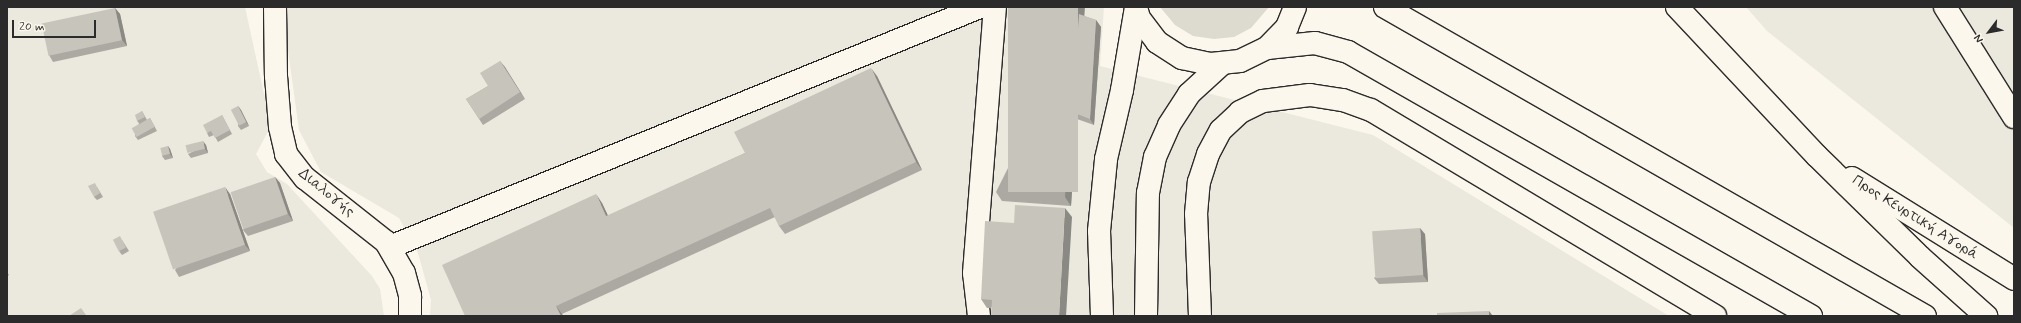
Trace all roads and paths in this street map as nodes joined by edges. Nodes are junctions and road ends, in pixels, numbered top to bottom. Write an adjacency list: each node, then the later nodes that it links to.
1 (275, 7): 13 (street, Διαλογής)
2 (980, 7): 13 (street)
3 (995, 7): 16 (street)
4 (1136, 7): 10 (street); 17 (street)
5 (1296, 7): 9 (street)
6 (1385, 7): 22 (street)
7 (1677, 7): 12 (street)
8 (1945, 7): 11 (street)
9 (1266, 48): 10 (street); 21 (street)
10 (1223, 63): 18 (street)
11 (2014, 117)
12 (1817, 156): 14 (street, Προς Κενρτική Αγορά); 23 (street)
13 (390, 247): 15 (street, Διαλογής)
14 (2014, 279)
15 (410, 316)
16 (979, 316)
17 (1102, 316)
18 (1146, 316)
19 (1200, 316): 20 (street)
20 (1715, 316)
21 (1812, 316)
22 (1925, 316)
23 (1986, 316)

